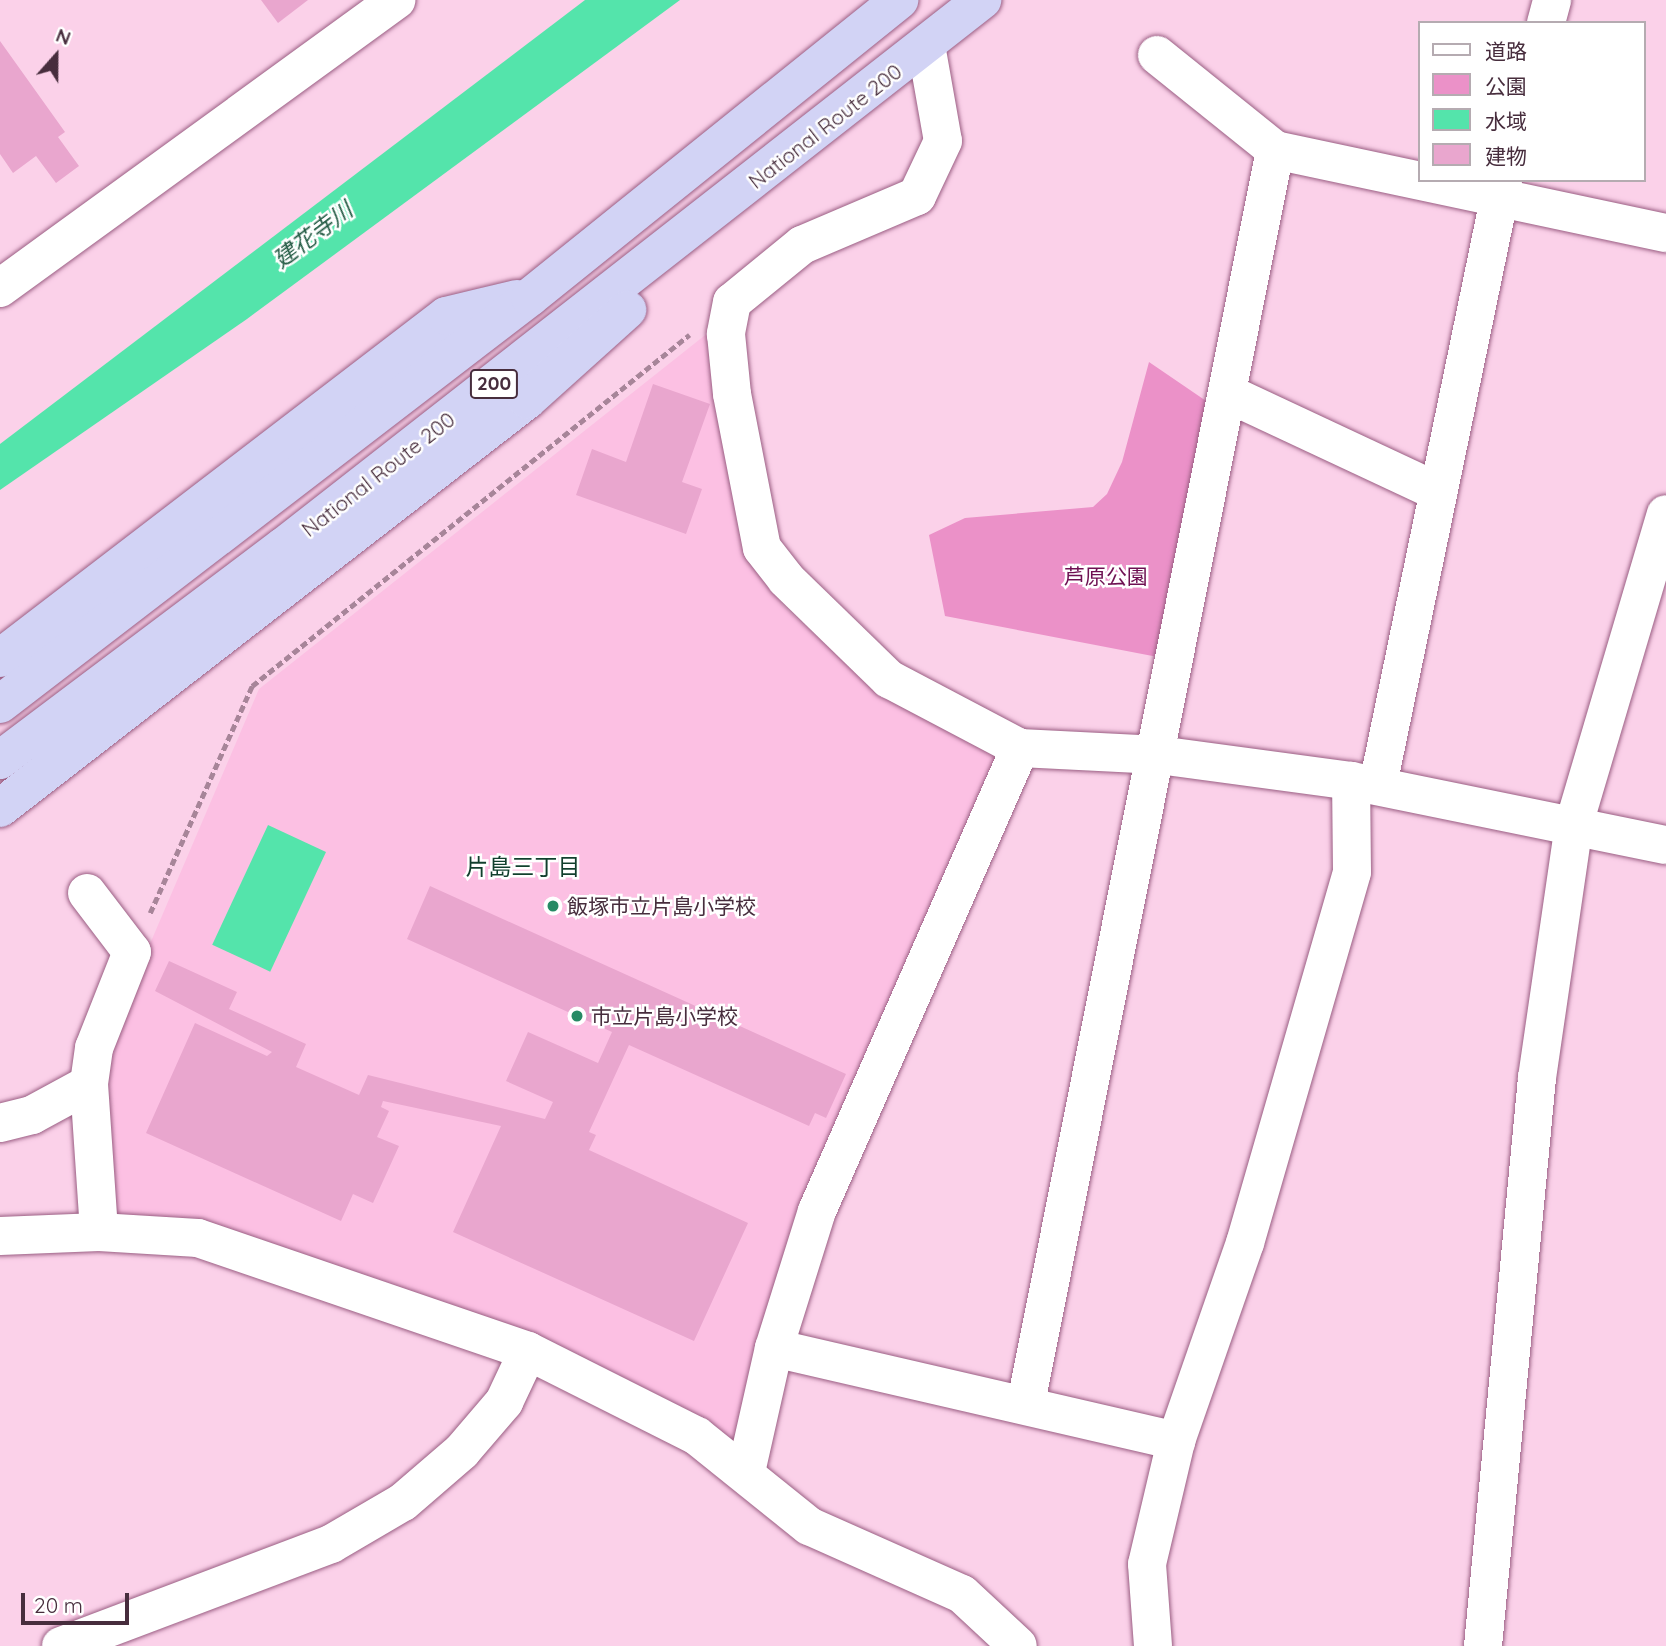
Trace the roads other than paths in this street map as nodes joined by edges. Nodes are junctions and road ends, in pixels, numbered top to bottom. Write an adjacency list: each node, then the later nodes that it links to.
1 (396, 0): 14 (street)
2 (899, 0): 15 (highway, 200)
3 (982, 0): 6 (highway, National Route 200 / 200)
4 (1552, 0): 5 (street)
5 (1547, 21)
6 (926, 45): 8 (highway, National Route 200 / 200); 21 (street)
7 (1157, 55): 9 (street)
8 (858, 102): 23 (highway, National Route 200 / 200); 25 (highway)
9 (1275, 150): 10 (street); 16 (street)
10 (1418, 175)
11 (1460, 182): 12 (street)
12 (1501, 189): 13 (street); 17 (street)
13 (1666, 233)
14 (0, 288)
15 (530, 296): 19 (highway); 20 (highway, 200)
16 (1229, 394): 17 (street); 22 (street)
17 (1438, 492): 24 (street)
18 (1666, 514): 26 (street)
19 (0, 658)
20 (0, 704)
21 (1020, 748): 22 (street); 33 (street)
22 (1159, 755): 24 (street); 35 (street)
23 (0, 760)
24 (1365, 783): 26 (street); 36 (street)
25 (0, 808)
26 (1574, 824): 27 (street); 42 (street)
27 (1666, 845)
28 (87, 893): 29 (street)
29 (89, 1084): 30 (street); 31 (street)
30 (0, 1123)
31 (99, 1232): 32 (street); 34 (street)
32 (0, 1236)
33 (774, 1348): 35 (street); 37 (street)
34 (527, 1351): 37 (street); 38 (street)
35 (1026, 1403): 36 (street)
36 (1176, 1441): 41 (street)
37 (746, 1472): 39 (street)
38 (109, 1637): 40 (street)
39 (1007, 1643)
40 (61, 1646)
41 (1153, 1646)
42 (1483, 1646)

